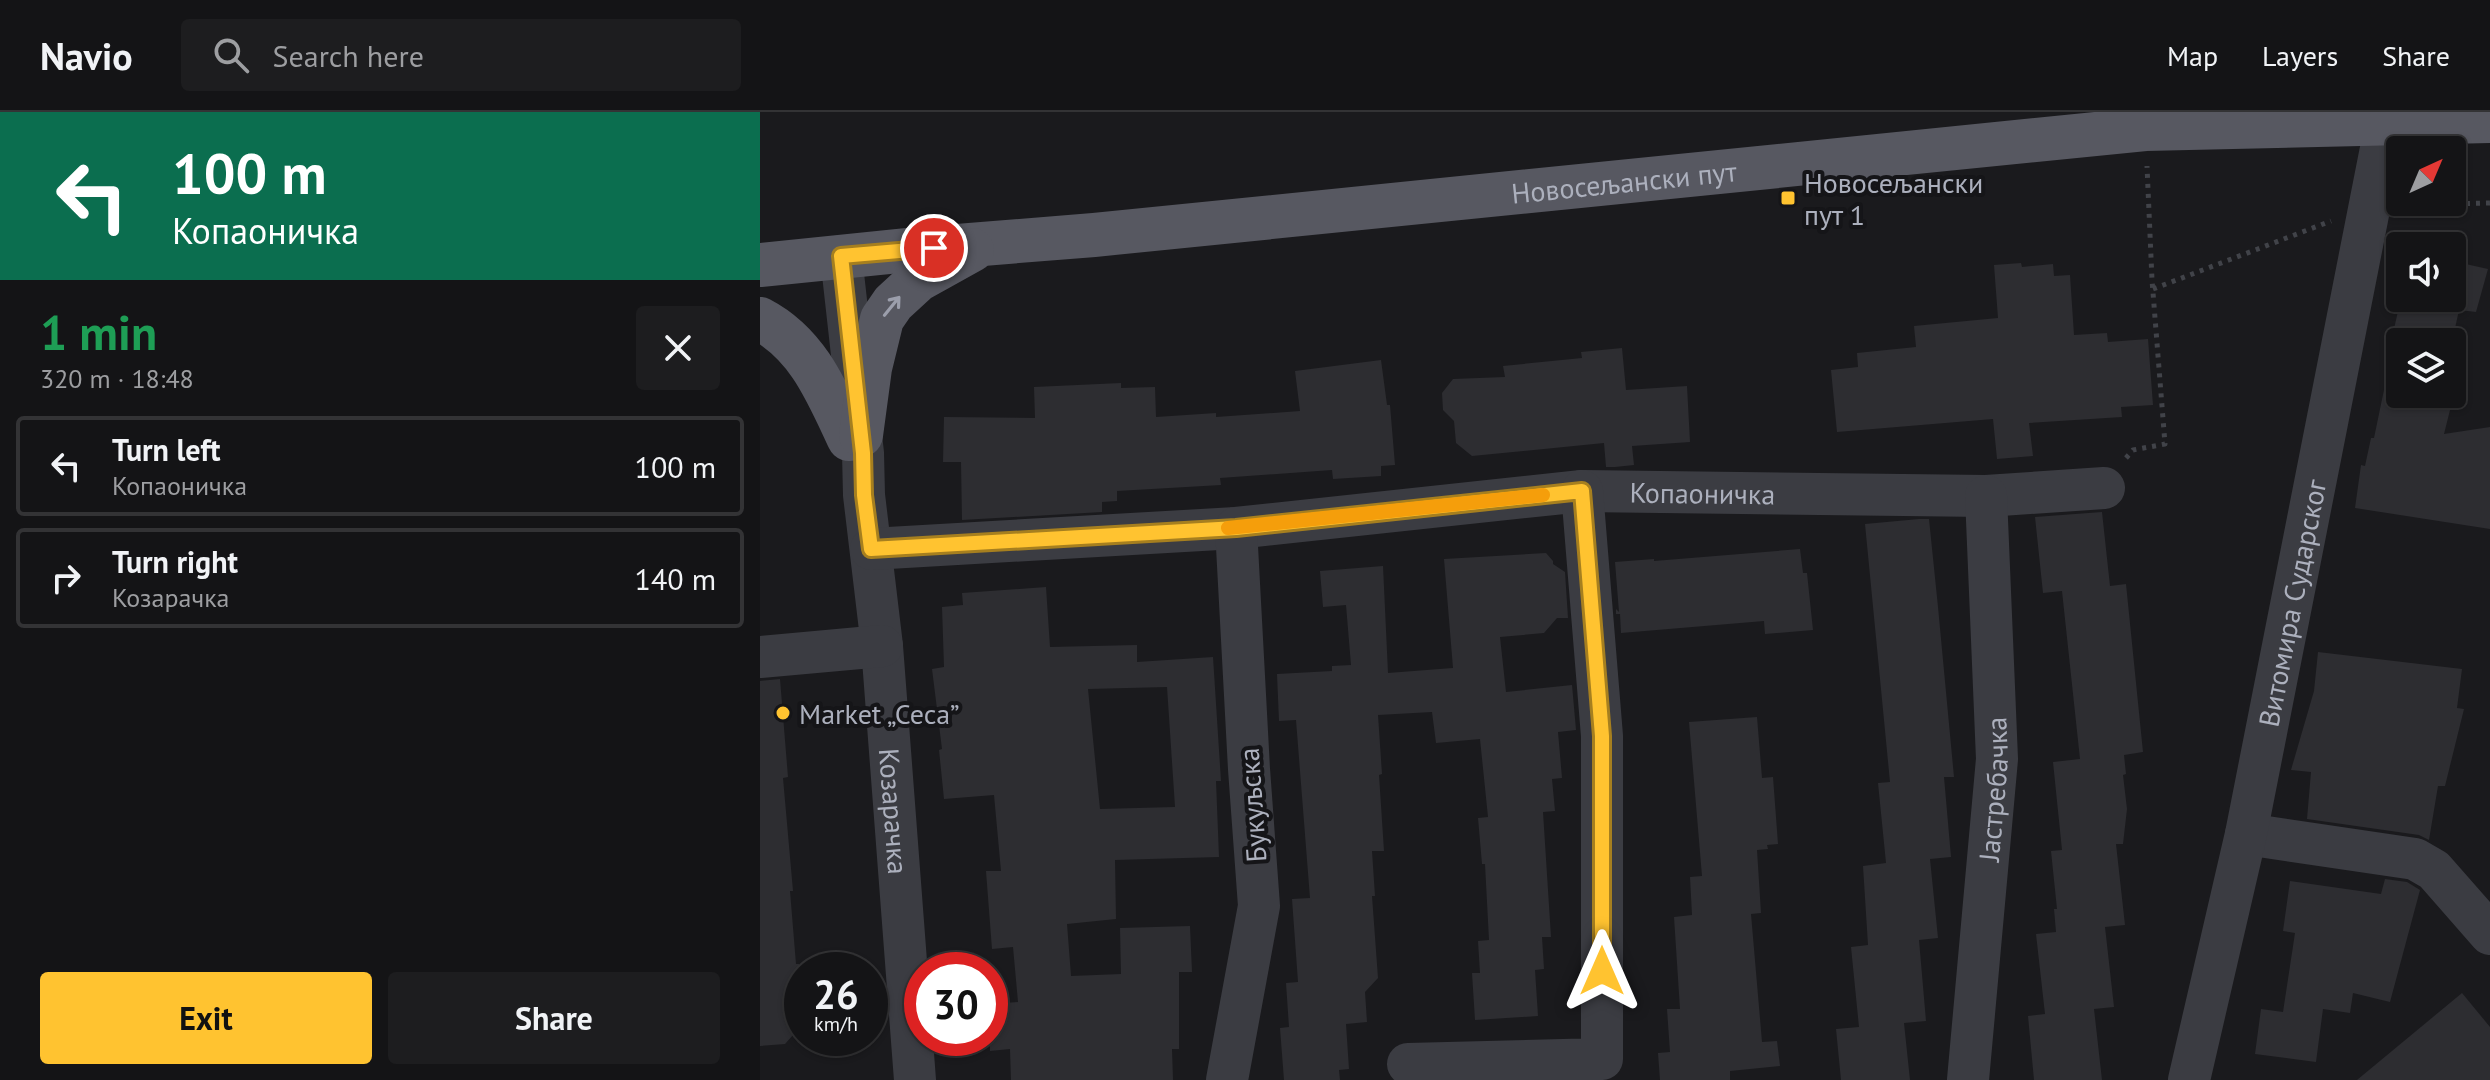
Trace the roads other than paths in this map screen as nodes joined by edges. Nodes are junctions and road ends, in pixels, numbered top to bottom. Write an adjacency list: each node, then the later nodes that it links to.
1 (2221, 119): 3 (main road, Новосељански пут); 4 (main road, Новосељански пут)
2 (2490, 121): 3 (main road, Новосељански пут)
3 (2386, 123): 16 (street, Витомира Сударског)
4 (985, 244): 5 (main road, Новосељански пут); 8 (main road, one-way to 4)
5 (828, 258): 6 (main road, Новосељански пут); 8 (street, Козарачка)
6 (760, 265)
7 (760, 319): 8 (main road)
8 (855, 437): 13 (street, Козарачка)
9 (2104, 488): 11 (street, Копаоничка)
10 (1582, 491): 11 (street, Копаоничка); 12 (street, Копаоничка); 19 (street)
11 (1986, 496): 22 (street, Јастребачка)
12 (1236, 528): 13 (street, Копаоничка); 21 (street, Букуљска)
13 (871, 549): 14 (street, Козарачка)
14 (882, 646): 15 (street); 20 (street, Козарачка)
15 (760, 657)
16 (2246, 834): 17 (street); 23 (street, Витомира Сударског)
17 (2490, 934)
18 (1408, 1064): 19 (street)
19 (1603, 1069)
20 (915, 1080)
21 (1227, 1080)
22 (1968, 1080)
23 (2189, 1080)

